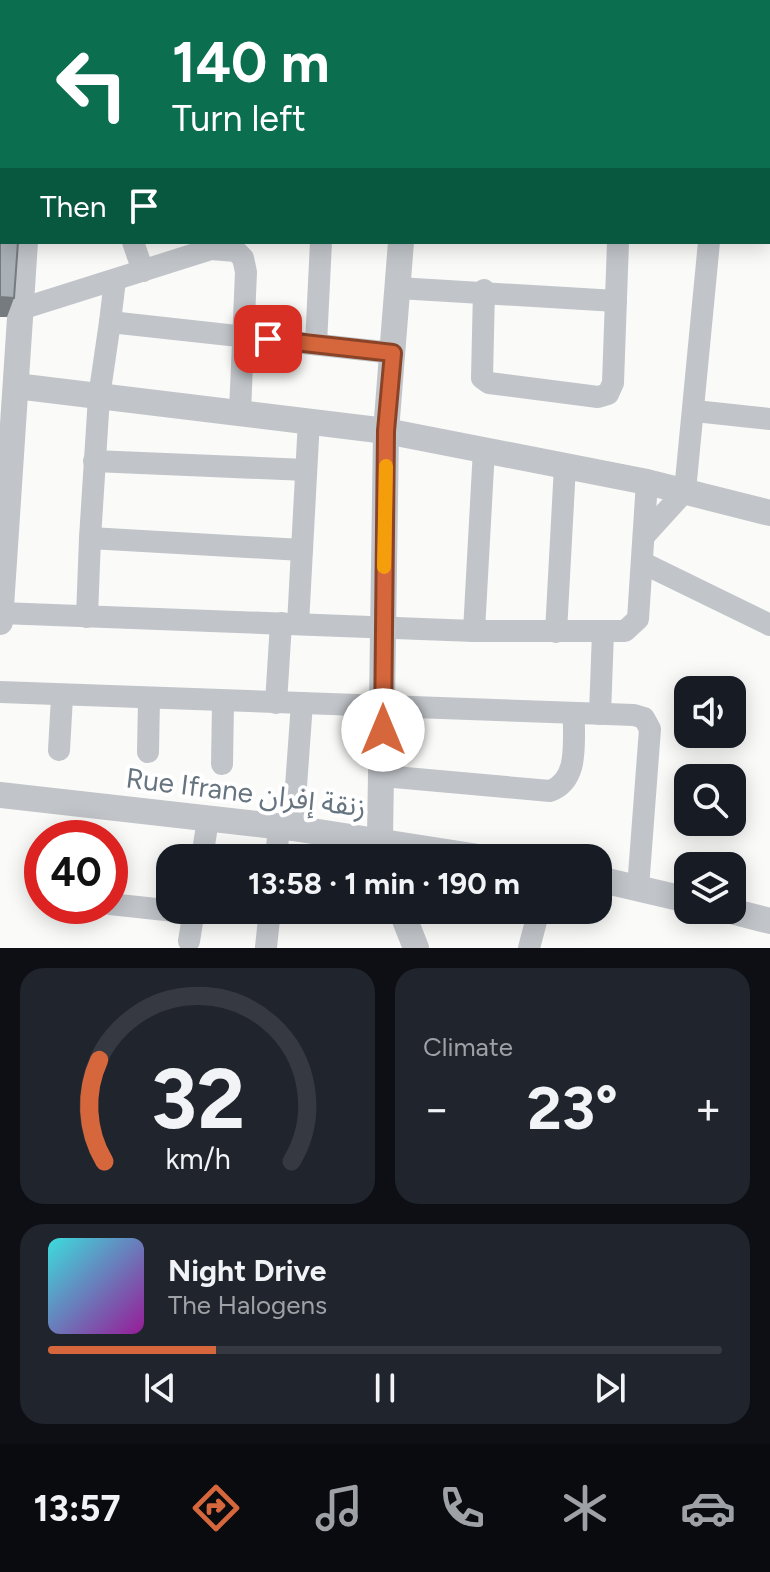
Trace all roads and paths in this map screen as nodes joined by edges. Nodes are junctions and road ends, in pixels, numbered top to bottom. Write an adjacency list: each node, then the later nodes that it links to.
1 (25, 244): 13 (street)
2 (134, 244): 8 (street)
3 (321, 244): 16 (street)
4 (401, 244): 10 (street)
5 (618, 244): 12 (street)
6 (709, 244): 20 (street)
7 (210, 246): 8 (street); 15 (street)
8 (143, 271): 9 (street)
9 (115, 280): 13 (street); 14 (street)
10 (398, 288): 11 (street); 17 (street)
11 (484, 290): 12 (street); 12 (street)
12 (616, 301)
13 (21, 309): 18 (street)
14 (110, 322): 15 (street); 19 (street)
15 (244, 337): 16 (street); 21 (street)
16 (316, 344): 17 (street)
17 (393, 353): 24 (street)
18 (8, 385): 19 (street); 31 (street)
19 (99, 397): 21 (street); 26 (street)
20 (695, 411): 22 (street); 30 (street)
21 (240, 412): 23 (street)
22 (770, 419)
23 (309, 420): 24 (street); 28 (street)
24 (386, 431): 25 (street); 41 (street)
25 (484, 449): 27 (street); 43 (street)
26 (94, 461): 28 (street); 34 (street)
27 (565, 466): 29 (street); 44 (street)
28 (306, 470): 35 (street)
29 (647, 482): 30 (street); 33 (street)
30 (685, 491): 32 (street); 33 (street)
31 (4, 507): 37 (street)
32 (770, 513)
33 (644, 536): 36 (street)
34 (90, 538): 35 (street); 38 (street)
35 (302, 550): 40 (street)
36 (643, 563): 42 (street); 45 (street)
37 (1, 613): 38 (street); 39 (street)
38 (87, 617): 40 (street)
39 (0, 622)
40 (289, 624): 41 (street); 50 (street)
41 (383, 625): 43 (street); 52 (street)
42 (770, 625)
43 (474, 631): 44 (street)
44 (556, 632): 45 (street)
45 (603, 632): 54 (street)
46 (0, 692): 47 (street)
47 (62, 697): 48 (street); 55 (street)
48 (149, 700): 49 (street); 56 (street)
49 (223, 703): 50 (street); 57 (street)
50 (276, 703): 51 (street)
51 (302, 703): 52 (street); 61 (street)
52 (384, 707): 53 (street); 58 (street)
53 (574, 714): 54 (street); 58 (street)
54 (600, 714): 67 (street)
55 (59, 750)
56 (148, 752)
57 (222, 764)
58 (383, 776): 65 (street)
59 (0, 795): 60 (street, Rue Ifrane زنقة إفران)
60 (208, 819): 61 (street, Rue Ifrane زنقة إفران); 62 (street)
61 (286, 828): 63 (street); 64 (street, Rue Ifrane زنقة إفران)
62 (204, 844)
63 (281, 844)
64 (360, 844)
65 (383, 844)
66 (612, 882): 67 (street)
67 (638, 888): 68 (street)
68 (674, 897)
69 (128, 906): 70 (street)
70 (156, 908)
71 (746, 915): 72 (street)
72 (770, 921)
73 (192, 924): 77 (street)
74 (268, 924): 78 (street)
75 (407, 924): 79 (street)
76 (535, 924): 80 (street)
77 (189, 941)
78 (266, 947)
79 (416, 948)
80 (529, 948)

